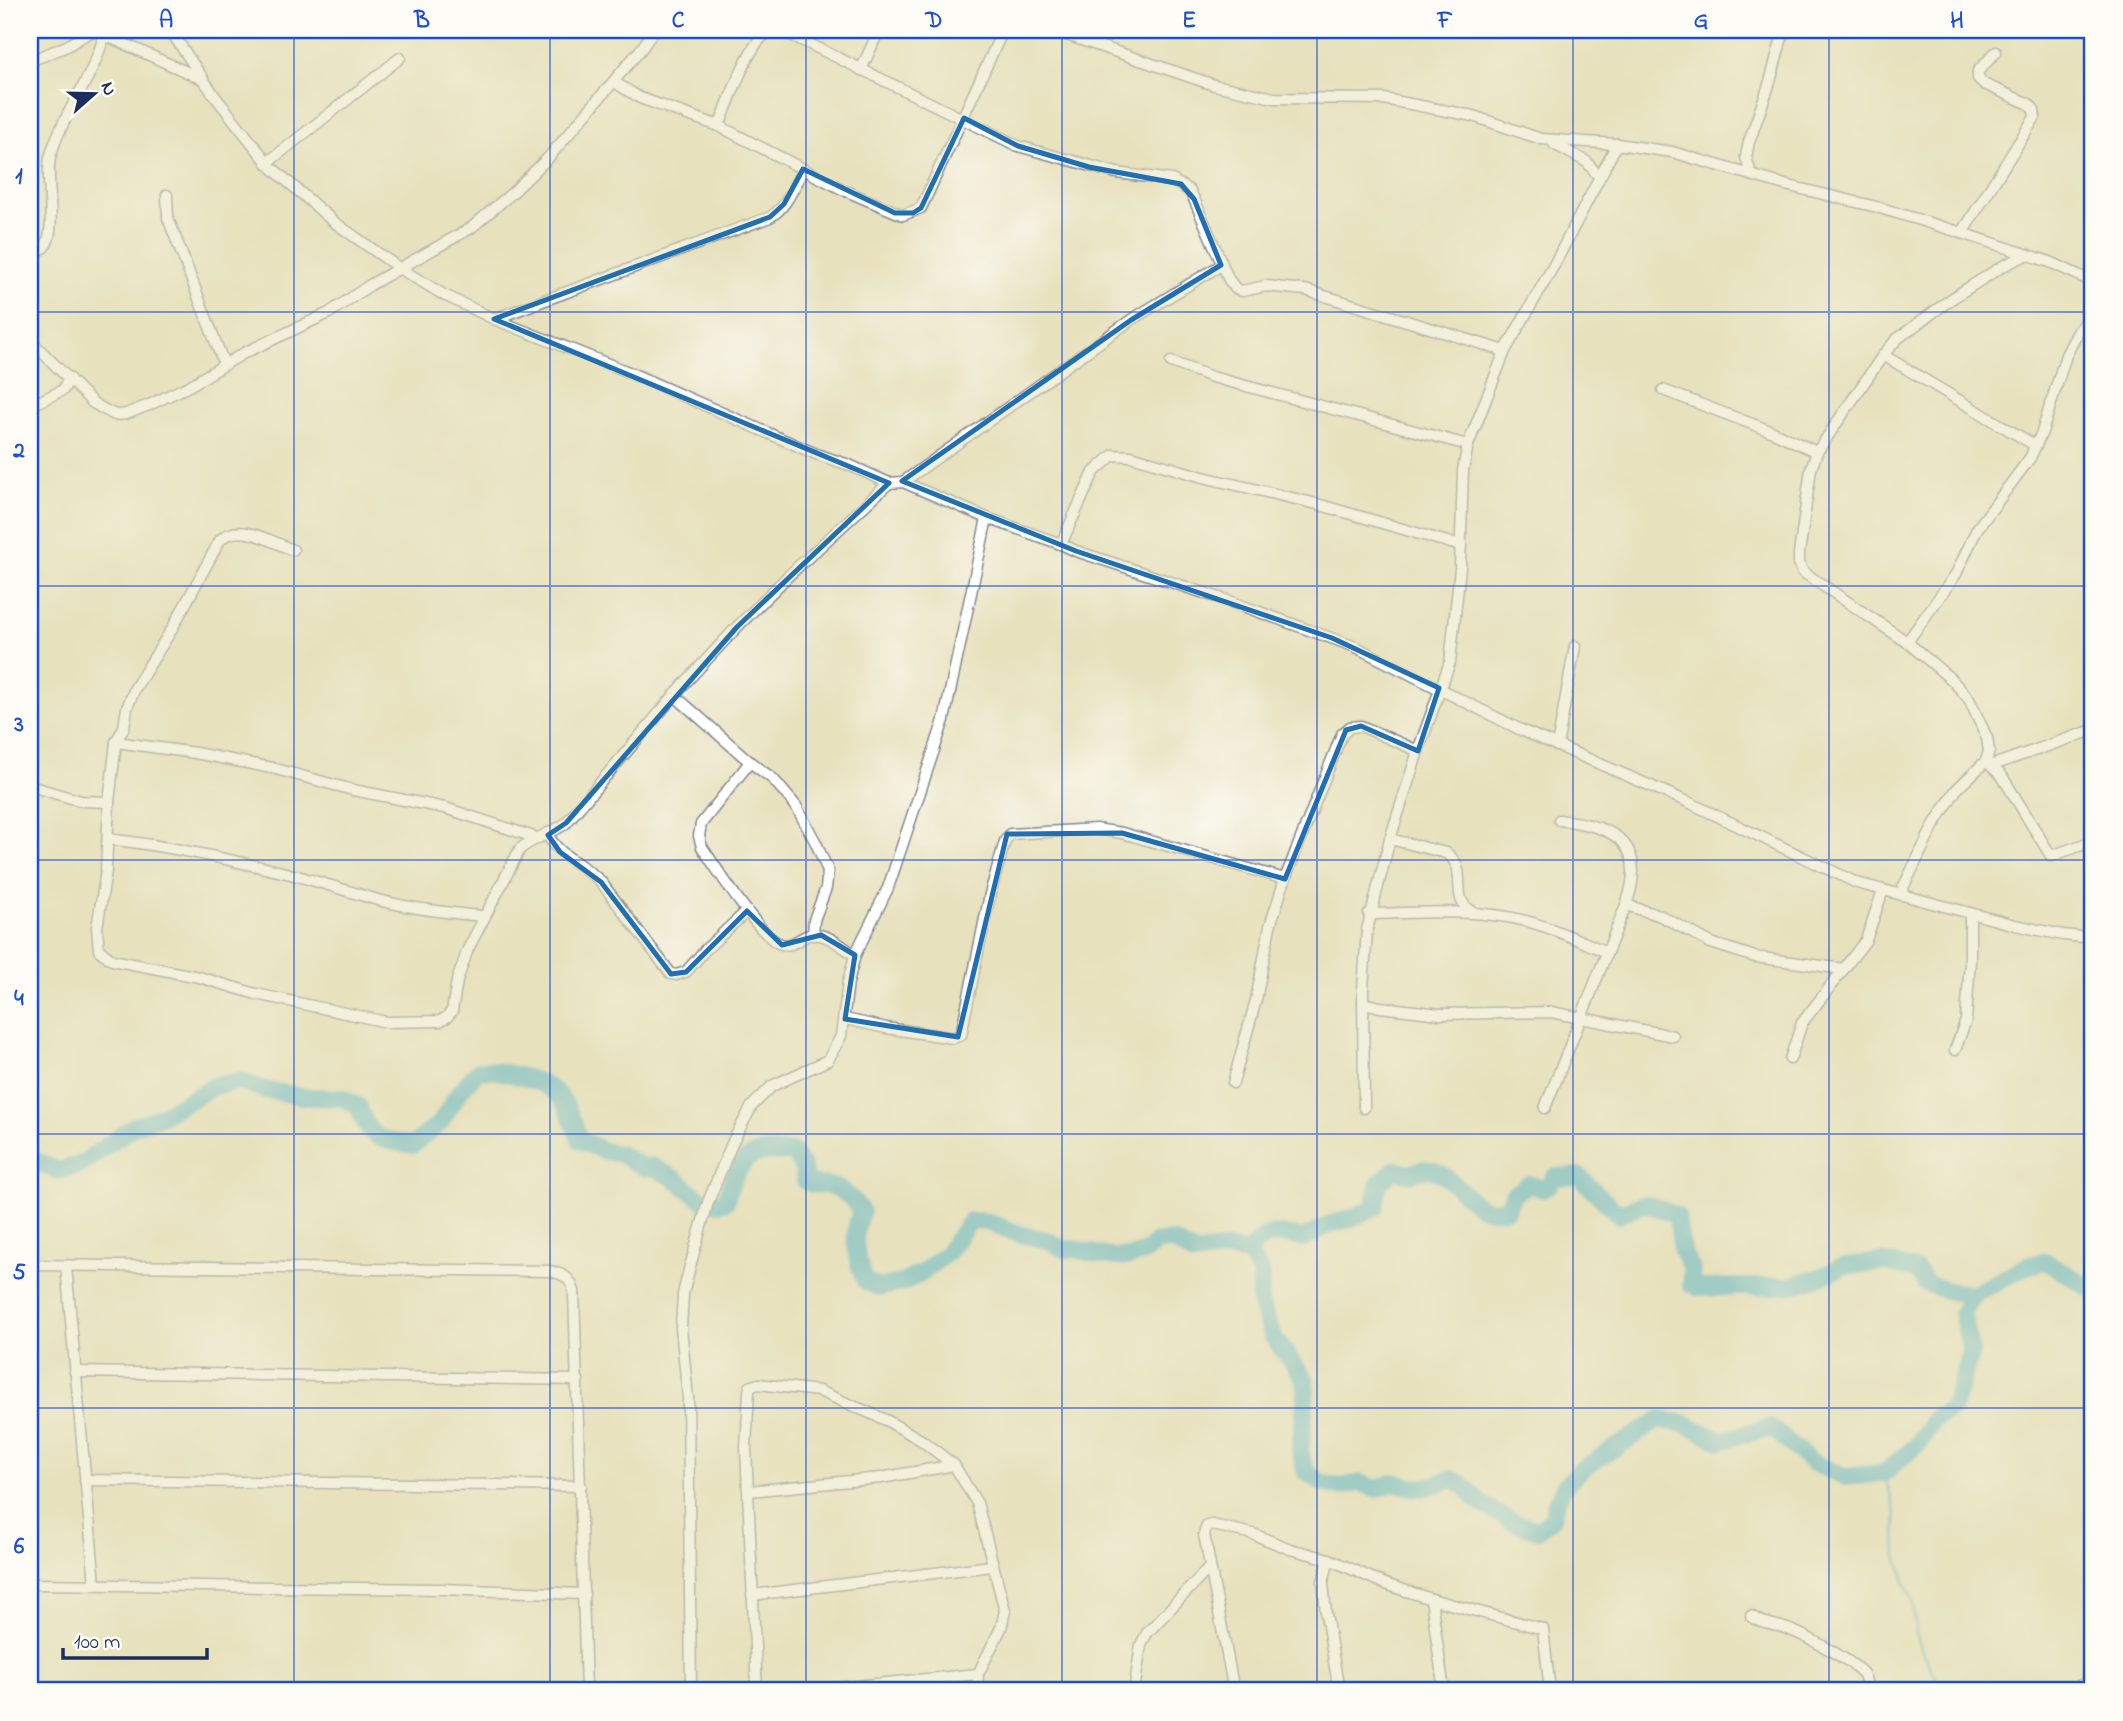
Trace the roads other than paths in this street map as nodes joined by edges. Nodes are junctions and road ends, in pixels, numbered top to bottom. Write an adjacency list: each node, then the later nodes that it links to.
1 (170, 30): 12 (street)
2 (654, 30): 13 (street)
3 (879, 30): 11 (street)
4 (1003, 30): 14 (street)
5 (1052, 30): 16 (street)
6 (1783, 30): 20 (street)
7 (105, 31): 10 (street); 12 (street); 24 (street)
8 (1996, 52): 23 (street)
9 (400, 58): 18 (street)
10 (30, 61)
11 (861, 70): 14 (street); 15 (street)
12 (202, 79): 18 (street)
13 (614, 82): 15 (street); 27 (street)
14 (964, 118): 19 (street); 26 (street)
15 (719, 126): 19 (street)
16 (1541, 139): 17 (street); 21 (street)
17 (1617, 144): 20 (street); 21 (street)
18 (267, 163): 27 (street)
19 (803, 169): 30 (street)
20 (1751, 174): 23 (street)
21 (1600, 177): 32 (street)
22 (167, 195): 35 (street)
23 (1962, 233): 25 (street)
24 (30, 254)
25 (2025, 255): 28 (street); 33 (street)
26 (1221, 265): 32 (street); 42 (street)
27 (399, 268): 30 (street); 35 (street)
28 (2093, 282)
29 (2093, 314): 40 (street)
30 (494, 319): 43 (street)
31 (30, 340): 36 (street)
32 (1505, 351): 39 (street)
33 (1884, 355): 40 (street); 41 (street)
34 (1171, 362): 39 (street)
35 (224, 364): 36 (street)
36 (69, 378): 38 (street)
37 (1663, 390): 41 (street)
38 (30, 406)
39 (1468, 445): 46 (street)
40 (2036, 446): 48 (street)
41 (1817, 452): 48 (street)
42 (903, 482): 43 (street); 44 (street)
43 (889, 483): 51 (street)
44 (987, 518): 45 (street); 77 (street)
45 (1060, 544): 46 (street); 50 (street)
46 (1461, 545): 50 (street)
47 (293, 550): 53 (street)
48 (1907, 642): 57 (street)
49 (1575, 646): 54 (street)
50 (1439, 688): 54 (street); 55 (street)
51 (674, 695): 56 (street); 61 (street)
52 (2093, 730): 57 (street)
53 (116, 742): 59 (street); 61 (street)
54 (1557, 746): 66 (street)
55 (1418, 751): 63 (street); 65 (street)
56 (750, 762): 69 (street); 74 (street)
57 (1990, 763): 64 (street); 67 (street)
58 (30, 786): 59 (street)
59 (109, 802): 62 (street)
60 (1559, 820): 68 (street)
61 (542, 836): 69 (street); 73 (street)
62 (108, 839): 73 (street); 73 (street)
63 (1390, 839): 71 (street); 72 (street)
64 (2093, 841)
65 (1285, 879): 81 (street); 85 (street)
66 (1883, 890): 67 (street); 78 (street)
67 (1900, 894): 70 (street)
68 (1626, 905): 76 (street); 78 (street)
69 (747, 911): 74 (street)
70 (1970, 913): 75 (street); 83 (street)
71 (1369, 914): 72 (street); 79 (street)
72 (1478, 914): 76 (street)
73 (483, 916)
74 (813, 935): 77 (street)
75 (2093, 938)
76 (1607, 953): 80 (street)
77 (855, 955): 81 (street)
78 (1844, 969): 84 (street)
79 (1363, 1003): 80 (street); 86 (street)
80 (1582, 1018): 82 (street); 87 (street)
81 (845, 1019): 108 (street)
82 (1673, 1037)
83 (1955, 1050)
84 (1790, 1059)
85 (1234, 1083)
86 (1364, 1108)
87 (1545, 1108)
88 (30, 1265): 89 (street)
89 (66, 1266): 90 (street); 91 (street)
90 (75, 1372): 91 (street); 93 (street)
91 (578, 1380): 94 (street)
92 (954, 1465): 95 (street); 95 (street); 97 (street)
93 (85, 1480): 94 (street); 100 (street)
94 (581, 1486): 101 (street)
95 (749, 1491): 102 (street)
96 (1329, 1559): 98 (street); 103 (street); 114 (street)
97 (992, 1566): 102 (street); 105 (street)
98 (1209, 1568): 112 (street); 113 (street)
99 (30, 1584): 100 (street)
100 (95, 1584): 101 (street)
101 (584, 1594): 107 (street)
102 (752, 1595): 109 (street)
103 (1431, 1599): 115 (street); 116 (street)
104 (1751, 1616): 117 (street)
105 (978, 1674): 110 (street); 111 (street)
106 (2093, 1679): 118 (street)
107 (586, 1691)
108 (691, 1691)
109 (757, 1691)
110 (805, 1691)
111 (976, 1691)
112 (1133, 1691)
113 (1234, 1691)
114 (1339, 1691)
115 (1444, 1691)
116 (1550, 1691)
117 (1869, 1691)
118 (2068, 1691)

